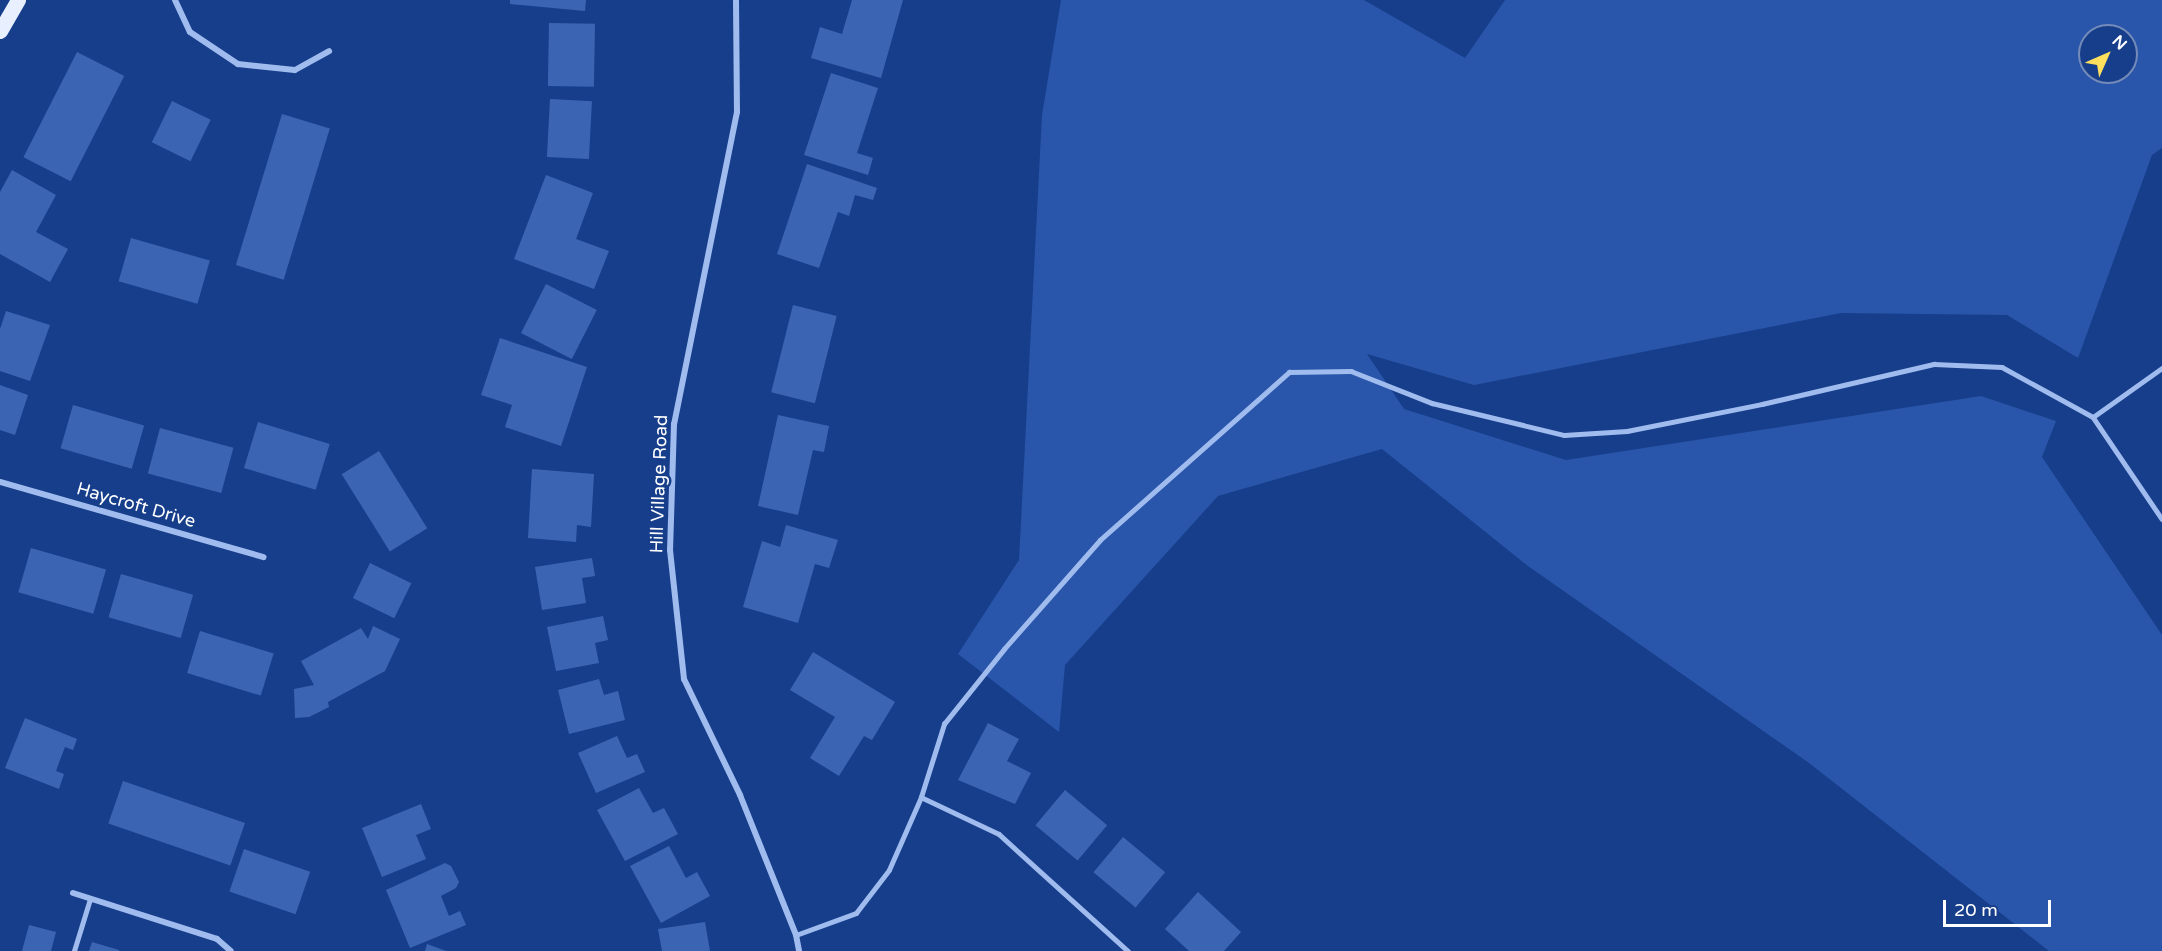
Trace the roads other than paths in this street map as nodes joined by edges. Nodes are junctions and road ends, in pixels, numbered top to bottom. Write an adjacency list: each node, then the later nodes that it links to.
1 (18, 0): 4 (main road)
2 (175, 0): 5 (street)
3 (736, 0): 14 (street, Hill Village Road)
4 (0, 31)
5 (329, 51)
6 (2162, 368): 7 (lane)
7 (2093, 417): 9 (lane); 11 (lane)
8 (0, 482): 10 (street, Haycroft Drive)
9 (2162, 519)
10 (264, 557)
11 (921, 797): 14 (lane); 18 (lane)
12 (74, 893): 13 (street)
13 (90, 899): 15 (lane); 16 (street)
14 (796, 935): 17 (street, Hill Village Road)
15 (74, 951)
16 (231, 951)
17 (799, 951)
18 (1128, 951)

